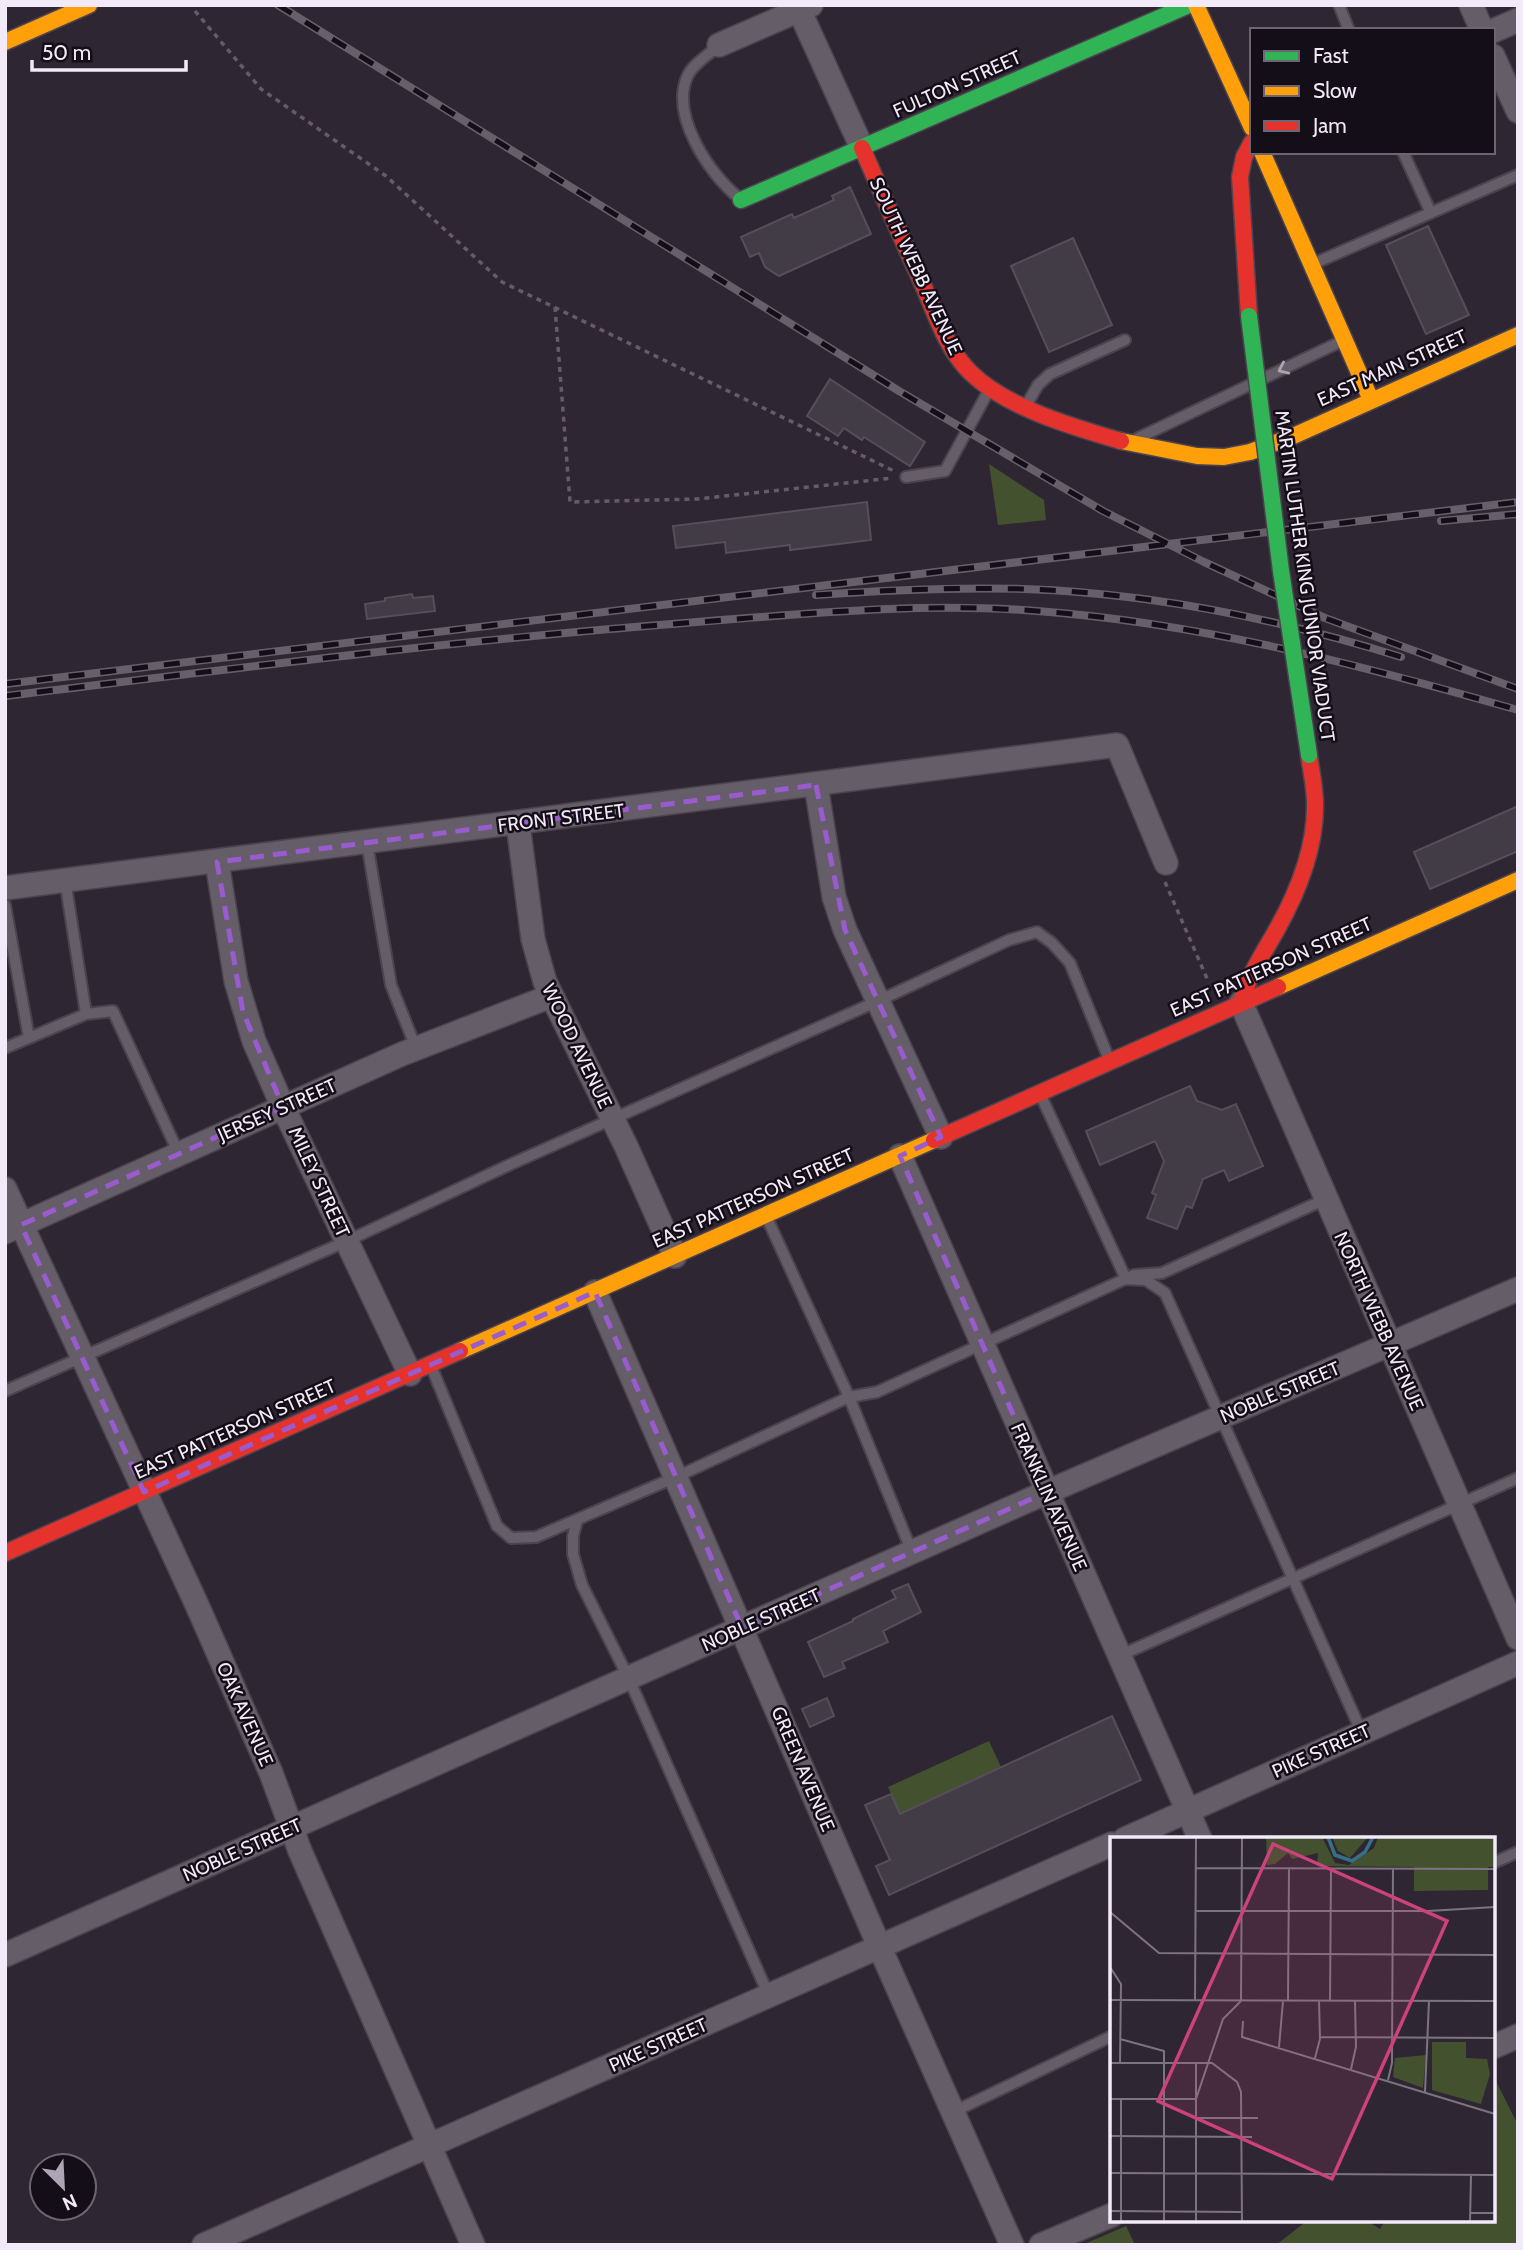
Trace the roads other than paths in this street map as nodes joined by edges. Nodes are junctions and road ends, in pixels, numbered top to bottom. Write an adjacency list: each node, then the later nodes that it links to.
1 (89, 5): 11 (street)
2 (1189, 5): 17 (street, FULTON STREET)
3 (1196, 5): 15 (street)
4 (1339, 5): 8 (lane)
5 (1471, 5): 9 (street)
6 (802, 7): 12 (street); 17 (street, SOUTH WEBB AVENUE)
7 (1518, 20): 10 (street)
8 (1348, 28)
9 (1481, 28)
10 (1495, 30)
11 (5, 42)
12 (719, 45): 21 (lane)
13 (1495, 60): 14 (street)
14 (1518, 111)
15 (1250, 124)
16 (1250, 146): 45 (street, MARTIN LUTHER KING JUNIOR VIADUCT, bridge)
17 (862, 148): 21 (street, FULTON STREET); 27 (street, SOUTH WEBB AVENUE)
18 (1263, 154): 23 (street)
19 (1404, 154): 22 (lane)
20 (1518, 175): 22 (lane)
21 (741, 200)
22 (1431, 213): 23 (lane)
23 (1311, 264): 26 (street)
24 (1518, 335): 28 (street, EAST MAIN STREET)
25 (1125, 340): 29 (lane)
26 (1345, 340): 28 (street); 30 (lane, one-way to 30)
27 (991, 388): 29 (street, SOUTH WEBB AVENUE); 32 (lane)
28 (1371, 400): 31 (street, EAST MAIN STREET)
29 (1026, 407): 30 (street, SOUTH WEBB AVENUE)
30 (1129, 442): 31 (street, SOUTH WEBB AVENUE)
31 (1202, 457)
32 (906, 477)
33 (816, 785): 34 (street, FRONT STREET); 37 (street, FRONT STREET); 44 (street)
34 (517, 824): 35 (street, FRONT STREET); 43 (street, WOOD AVENUE)
35 (367, 843): 36 (street, FRONT STREET); 49 (lane)
36 (217, 862): 38 (street, FRONT STREET); 52 (street, MILEY STREET)
37 (1166, 863)
38 (65, 880): 40 (street, FRONT STREET); 46 (lane)
39 (1518, 880): 45 (street, EAST PATTERSON STREET)
40 (5, 888)
41 (5, 905): 42 (lane)
42 (6, 917): 47 (lane)
43 (551, 996): 49 (street, JERSEY STREET); 53 (street, WOOD AVENUE)
44 (878, 1002): 50 (lane); 53 (lane); 54 (street)
45 (1241, 1003): 50 (street, EAST PATTERSON STREET); 58 (street, NORTH WEBB AVENUE)
46 (86, 1014): 47 (lane); 55 (lane)
47 (29, 1038): 48 (lane)
48 (5, 1048)
49 (416, 1048): 52 (street, JERSEY STREET)
50 (1111, 1062): 51 (street, EAST PATTERSON STREET)
51 (1040, 1093): 54 (street, EAST PATTERSON STREET); 63 (lane)
52 (283, 1107): 55 (street, JERSEY STREET); 61 (street, MILEY STREET)
53 (612, 1119): 61 (lane); 62 (street, WOOD AVENUE)
54 (941, 1138): 56 (street, EAST PATTERSON STREET)
55 (179, 1154): 60 (street, JERSEY STREET)
56 (900, 1156): 59 (street, EAST PATTERSON STREET); 66 (street, FRANKLIN AVENUE)
57 (5, 1189): 60 (street, OAK AVENUE)
58 (1326, 1199): 63 (lane); 67 (street, NORTH WEBB AVENUE)
59 (766, 1216): 62 (street, EAST PATTERSON STREET); 71 (lane)
60 (13, 1228): 68 (street, OAK AVENUE)
61 (347, 1241): 68 (lane); 69 (street, MILEY STREET)
62 (675, 1256): 65 (street, EAST PATTERSON STREET)
63 (1126, 1279): 66 (lane); 72 (lane)
64 (1518, 1289): 67 (street, NOBLE STREET)
65 (595, 1292): 69 (street, EAST PATTERSON STREET); 73 (street, GREEN AVENUE)
66 (981, 1342): 71 (lane); 76 (street, FRANKLIN AVENUE)
67 (1390, 1345): 72 (street, NOBLE STREET); 77 (street, NORTH WEBB AVENUE)
68 (82, 1357): 70 (lane); 75 (street, OAK AVENUE)
69 (420, 1369): 75 (street, EAST PATTERSON STREET); 78 (lane)
70 (5, 1391)
71 (849, 1397): 73 (lane); 79 (lane)
72 (1220, 1418): 76 (street, NOBLE STREET); 81 (lane)
73 (676, 1477): 78 (lane); 82 (street, GREEN AVENUE)
74 (1518, 1478): 77 (lane)
75 (144, 1492): 80 (street, EAST PATTERSON STREET); 89 (street, OAK AVENUE)
76 (1047, 1492): 79 (street, NOBLE STREET); 84 (street, FRANKLIN AVENUE)
77 (1460, 1505): 81 (lane); 83 (street, NORTH WEBB AVENUE)
78 (577, 1521): 86 (lane)
79 (912, 1552): 82 (street, NOBLE STREET)
80 (5, 1553)
81 (1293, 1578): 84 (lane); 87 (lane)
82 (742, 1628): 86 (street, NOBLE STREET); 95 (street, GREEN AVENUE)
83 (1518, 1638)
84 (1119, 1656): 88 (street, FRANKLIN AVENUE)
85 (1518, 1663): 87 (street, PIKE STREET)
86 (629, 1679): 89 (street, NOBLE STREET); 97 (lane)
87 (1362, 1733): 88 (street, PIKE STREET)
88 (1188, 1811): 90 (street, PIKE STREET); 91 (street, FRANKLIN AVENUE)
89 (292, 1828): 96 (street, NOBLE STREET); 102 (street, OAK AVENUE)
90 (1130, 1837)
91 (1199, 1837)
92 (1110, 1845): 95 (street, PIKE STREET)
93 (1518, 1852): 94 (lane)
94 (1495, 1862)
95 (880, 1948): 97 (street, PIKE STREET); 101 (street, GREEN AVENUE)
96 (5, 1955)
97 (769, 1996): 102 (street, PIKE STREET)
98 (1518, 2036): 100 (street)
99 (1110, 2037): 101 (lane)
100 (1495, 2046)
101 (953, 2112): 106 (street, GREEN AVENUE)
102 (430, 2147): 104 (street, PIKE STREET); 105 (street, OAK AVENUE)
103 (1110, 2215): 107 (street)
104 (204, 2245)
105 (473, 2245)
106 (1012, 2245)
107 (1041, 2245)

